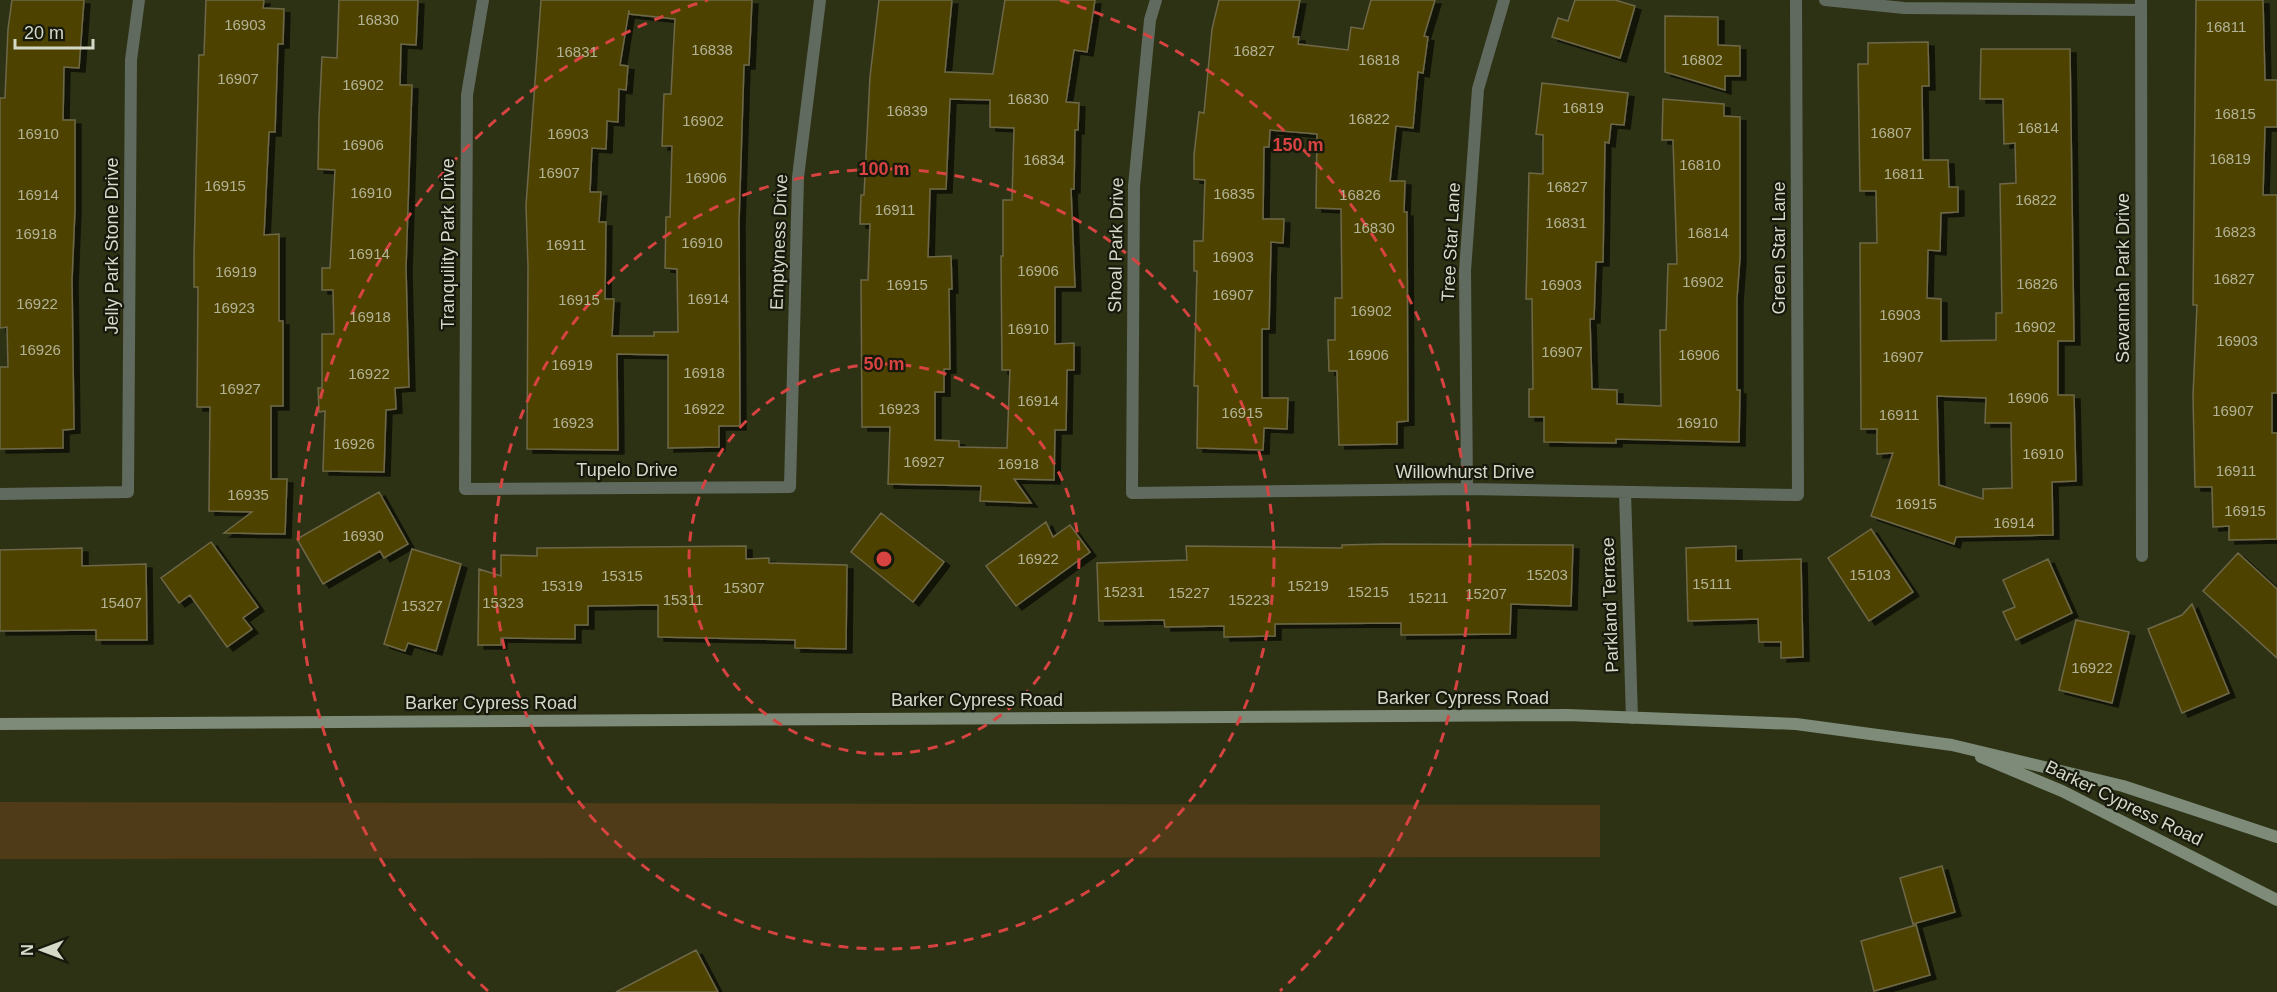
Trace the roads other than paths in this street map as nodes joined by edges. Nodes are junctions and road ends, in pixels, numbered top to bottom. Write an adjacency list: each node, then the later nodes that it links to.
1 (139, 0): 14 (street, Jelly Park Stone Drive)
2 (483, 0): 10 (street, Tranquility Park Drive)
3 (820, 0): 9 (street, Emptyness Drive)
4 (1156, 0): 13 (street, Shoal Park Drive)
5 (1504, 0): 11 (street, Tree Star Lane)
6 (1796, 0): 15 (street, Green Star Lane)
7 (1826, 0): 8 (street)
8 (2141, 5): 16 (street, Savannah Park Drive)
9 (790, 487): 10 (street, Tupelo Drive)
10 (465, 489)
11 (1467, 489): 12 (street, Willowhurst Drive); 13 (street, Willowhurst Drive)
12 (1625, 492): 15 (street, Willowhurst Drive); 17 (street, Parkland Terrace)
13 (1132, 493)
14 (0, 494)
15 (1798, 495)
16 (2142, 556)
17 (1632, 717): 18 (street, Barker Cypress Road); 19 (street, Barker Cypress Road)
18 (0, 724)
19 (1952, 745): 20 (street, Barker Cypress Road); 21 (street, Barker Cypress Road)
20 (2277, 837)
21 (2277, 900)

